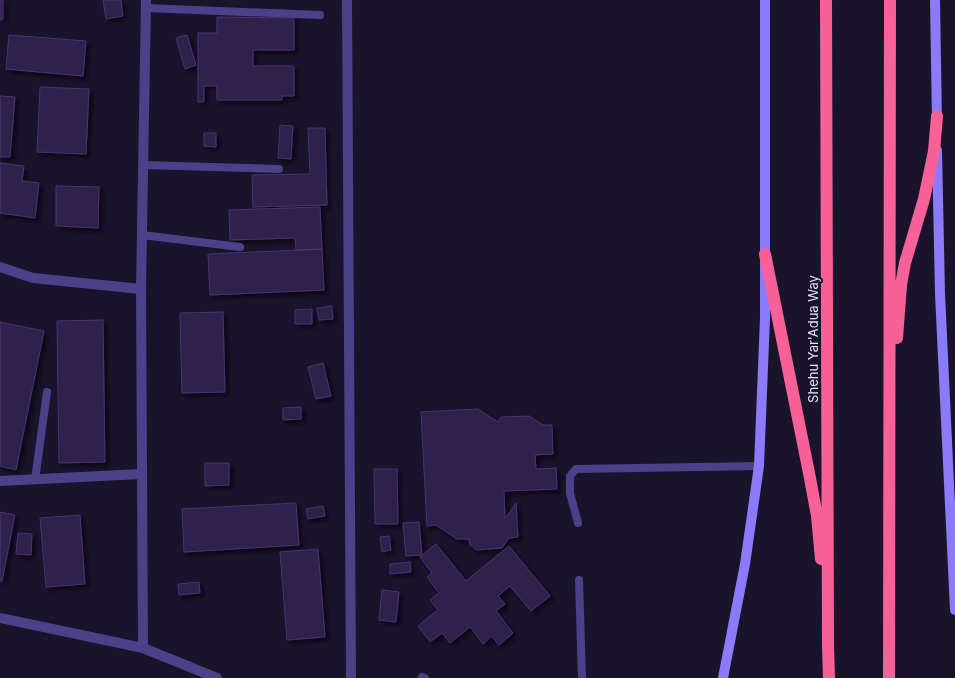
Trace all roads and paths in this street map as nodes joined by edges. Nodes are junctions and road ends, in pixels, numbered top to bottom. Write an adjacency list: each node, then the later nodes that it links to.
1 (347, 0): 30 (street)
2 (765, 0): 13 (street)
3 (826, 0): 27 (highway, Shehu Yar'Adua Way)
4 (890, 0): 17 (highway)
5 (935, 0): 8 (street)
6 (146, 4): 7 (lane); 9 (street)
7 (320, 15)
8 (937, 116): 17 (highway); 23 (street)
9 (143, 165): 10 (lane); 11 (street)
10 (279, 169)
11 (142, 235): 12 (lane); 15 (street)
12 (240, 247)
13 (765, 254): 18 (street); 27 (highway)
14 (0, 267): 15 (street)
15 (141, 288): 19 (street)
16 (47, 392): 20 (lane)
17 (890, 453): 34 (highway)
18 (759, 466): 22 (lane); 32 (street)
19 (141, 474): 20 (street); 28 (street)
20 (35, 480): 21 (street)
21 (0, 481)
22 (578, 523)
23 (954, 559): 25 (street)
24 (579, 580): 31 (lane)
25 (955, 610)
26 (0, 618): 28 (street)
27 (828, 646): 33 (highway, Shehu Yar'Adua Way)
28 (143, 648): 29 (street)
29 (217, 678)
30 (351, 678)
31 (582, 678)
32 (723, 678)
33 (829, 678)
34 (890, 678)

